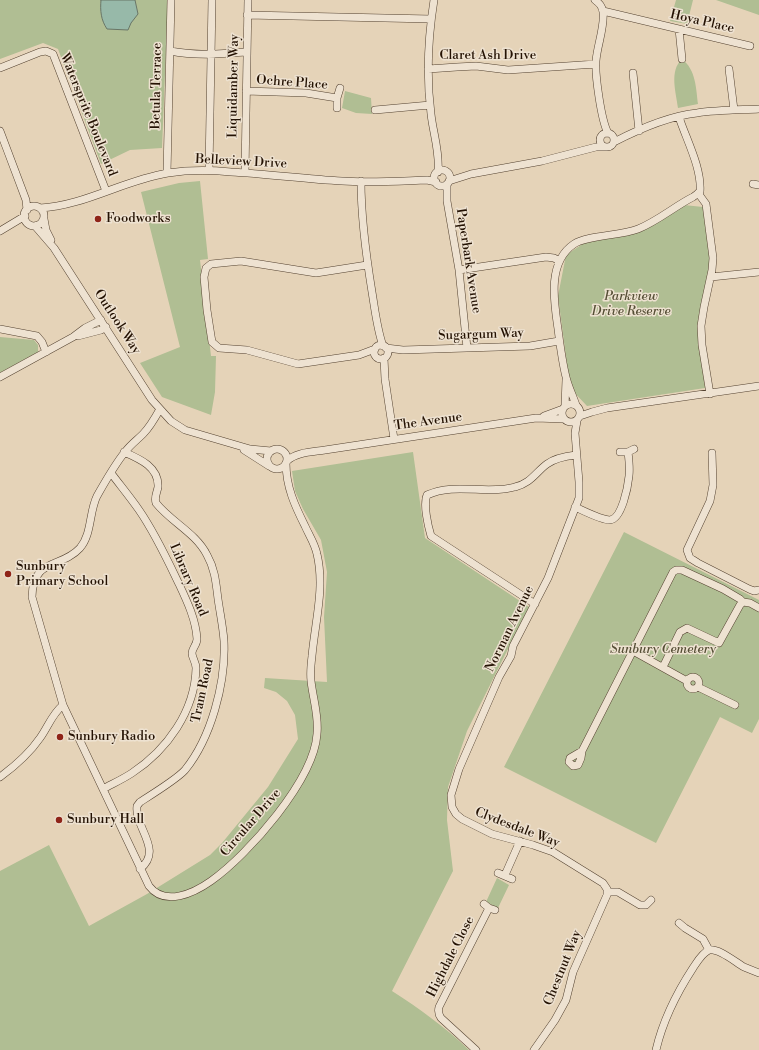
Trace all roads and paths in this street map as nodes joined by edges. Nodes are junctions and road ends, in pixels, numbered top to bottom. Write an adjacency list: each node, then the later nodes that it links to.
1 (171, 0): 11 (street, Betula Terrace)
2 (212, 0): 13 (street)
3 (248, 0): 7 (street, Liquidamber Way)
4 (434, 0): 8 (street, Paperbark Avenue)
5 (595, 0): 6 (street)
6 (602, 8): 9 (street, Hoya Place); 15 (street)
7 (247, 15): 8 (street); 12 (street, Liquidamber Way)
8 (431, 19): 17 (street, Paperbark Avenue)
9 (679, 29): 10 (street, Hoya Place); 14 (street)
10 (750, 46)
11 (170, 51): 13 (street); 36 (street, Betula Terrace)
12 (247, 52): 13 (street); 21 (street, Liquidamber Way)
13 (211, 55): 34 (street)
14 (682, 58)
15 (596, 64): 17 (street, Claret Ash Drive); 31 (street)
16 (0, 68): 39 (street, Watersprite Boulevard)
17 (428, 69): 23 (street, Paperbark Avenue)
18 (729, 70): 27 (street)
19 (633, 73): 30 (street)
20 (340, 88): 22 (street, Ochre Place)
21 (246, 91): 22 (street, Ochre Place); 35 (street, Liquidamber Way)
22 (337, 98): 24 (street, Ochre Place)
23 (430, 105): 26 (street); 37 (street, Paperbark Avenue)
24 (337, 108)
25 (759, 109): 27 (street)
26 (375, 110)
27 (734, 110): 28 (street)
28 (679, 116): 30 (street); 40 (street)
29 (0, 131): 42 (street)
30 (639, 131): 31 (street)
31 (608, 137): 32 (street); 32 (street, Belleview Drive); 33 (street, Belleview Drive)
32 (604, 147): 33 (street, Belleview Drive)
33 (583, 151): 37 (street, Belleview Drive)
34 (209, 170): 35 (street, Belleview Drive); 36 (street, Belleview Drive)
35 (244, 172): 38 (street, Belleview Drive)
36 (167, 173): 39 (street, Belleview Drive)
37 (442, 178): 38 (street, Belleview Drive); 49 (street, Paperbark Avenue)
38 (361, 181): 48 (street)
39 (106, 191): 41 (street, Belleview Drive)
40 (698, 193): 47 (street); 51 (street)
41 (70, 203): 42 (street, Belleview Drive); 43 (street, Belleview Drive)
42 (31, 210): 43 (street); 44 (street); 45 (street, Belleview Drive)
43 (44, 219): 44 (street); 46 (street, Outlook Way)
44 (32, 226): 45 (street, Belleview Drive); 46 (street, Outlook Way)
45 (2, 230)
46 (54, 248): 52 (street, Outlook Way)
47 (559, 261): 49 (street); 56 (street)
48 (367, 264): 59 (street); 59 (street, Sugargum Way)
49 (459, 270): 57 (street, Paperbark Avenue)
50 (759, 272): 51 (street)
51 (711, 277): 63 (street)
52 (101, 320): 53 (street, Outlook Way); 55 (street)
53 (106, 327): 55 (street); 67 (street, Outlook Way)
54 (0, 329): 58 (street)
55 (74, 337): 58 (street)
56 (559, 341): 57 (street, Sugargum Way); 61 (street)
57 (467, 348): 59 (street, Sugargum Way)
58 (46, 352): 60 (street)
59 (381, 352): 71 (street)
60 (0, 377)
61 (566, 378): 64 (street); 65 (street)
62 (759, 386): 63 (street)
63 (710, 394): 66 (street)
64 (577, 406): 65 (street); 66 (street); 69 (street)
65 (564, 408): 68 (street, The Avenue); 70 (street)
66 (607, 408): 69 (street)
67 (160, 409): 72 (street, Outlook Way); 76 (street, Circular Drive)
68 (536, 418): 70 (street, The Avenue); 71 (street, The Avenue)
69 (578, 419): 70 (street); 78 (street, Norman Avenue)
70 (565, 421): 78 (street, Norman Avenue)
71 (394, 439): 73 (street, The Avenue)
72 (229, 443): 74 (street, Outlook Way); 81 (street, Outlook Way)
73 (325, 450): 75 (street, The Avenue); 80 (street, The Avenue)
74 (271, 451): 75 (street); 81 (street)
75 (282, 451): 80 (street)
76 (124, 452): 82 (street, Circular Drive); 97 (street, Tram Road)
77 (620, 452): 83 (street)
78 (576, 453): 83 (street, Norman Avenue); 86 (street)
79 (712, 453): 84 (street)
80 (286, 462): 81 (street); 97 (street, Circular Drive)
81 (270, 466)
82 (111, 473): 90 (street, Circular Drive); 94 (street, Library Road)
83 (575, 507): 86 (street, Norman Avenue)
84 (757, 590)
85 (743, 602): 87 (street); 88 (street); 89 (street)
86 (535, 604): 95 (street, Norman Avenue)
87 (759, 608)
88 (633, 651): 89 (street); 92 (street)
89 (663, 667): 91 (street)
90 (63, 705): 93 (street); 94 (street, Circular Drive)
91 (735, 705)
92 (582, 751)
93 (0, 778)
94 (103, 789): 97 (street, Circular Drive)
95 (456, 814): 96 (street, Clydesdale Way)
96 (520, 841): 98 (street); 99 (street, Clydesdale Way)
97 (140, 869)
98 (505, 876)
99 (607, 892): 100 (street); 106 (street, Chestnut Way)
100 (651, 900)
101 (489, 907): 105 (street, Highdale Close)
102 (679, 922): 103 (street)
103 (709, 950): 104 (street); 107 (street)
104 (759, 973)
105 (476, 1050)
106 (534, 1050)
107 (656, 1050)

